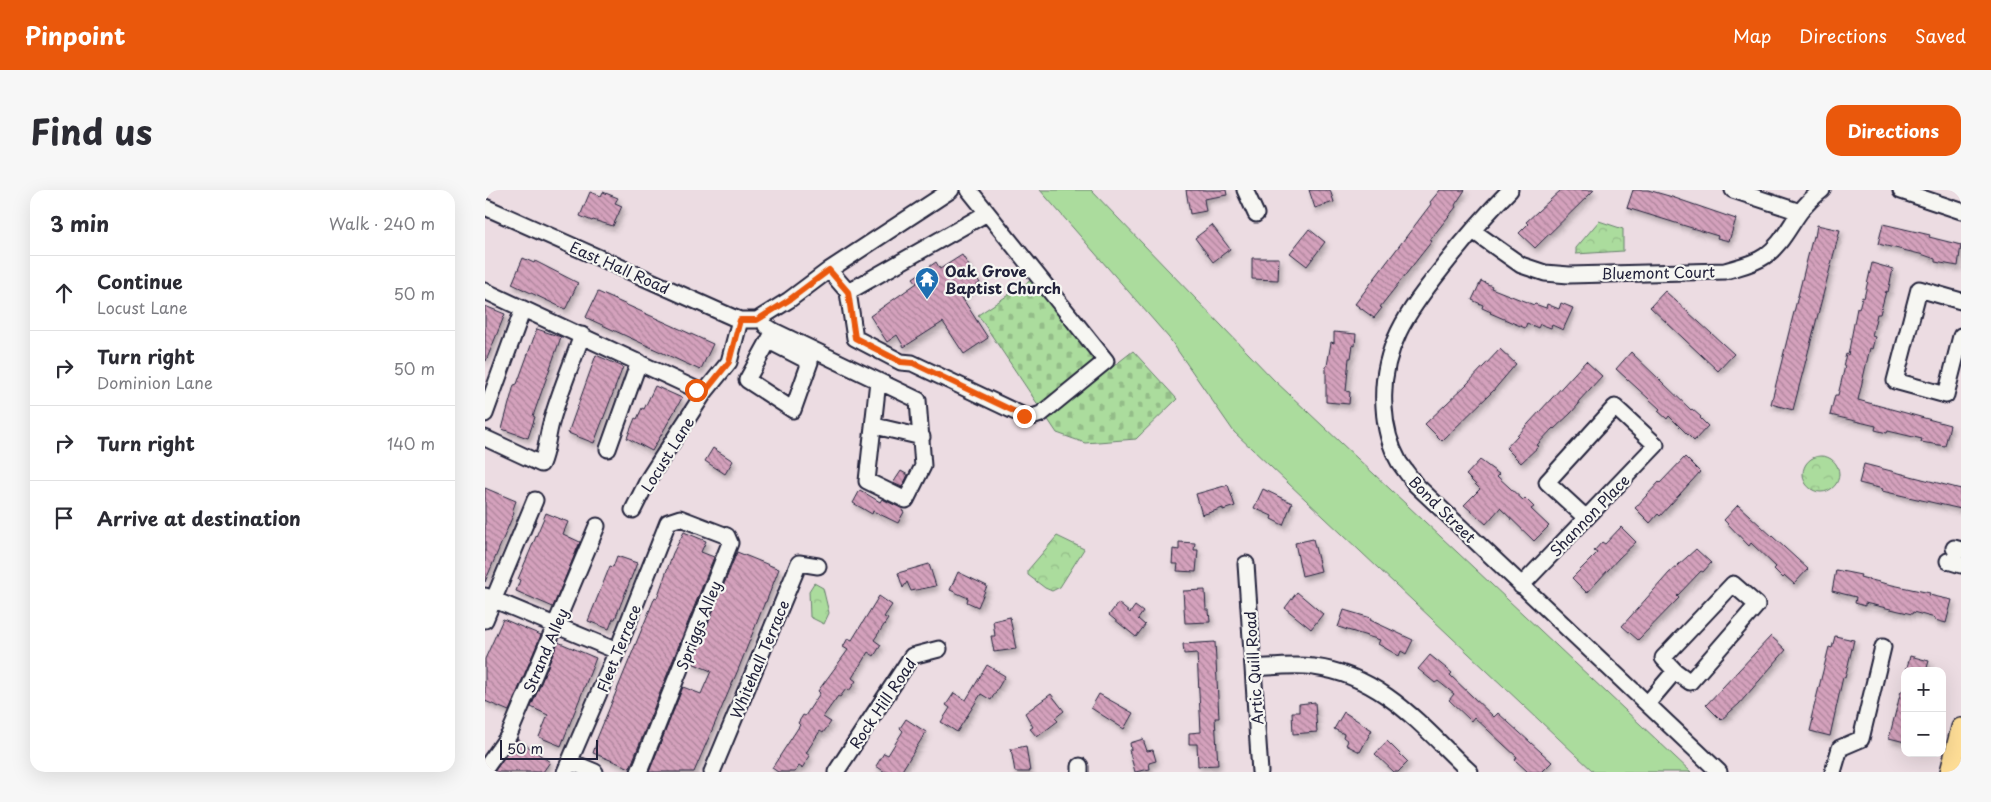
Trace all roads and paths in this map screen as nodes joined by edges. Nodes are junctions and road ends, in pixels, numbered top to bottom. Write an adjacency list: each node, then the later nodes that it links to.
1 (951, 190): 14 (street)
2 (969, 190): 11 (street)
3 (1245, 190): 12 (street)
4 (1510, 190): 13 (street, Bond Street)
5 (1733, 190): 10 (street)
6 (1822, 190): 10 (street, Bluemont Court)
7 (1901, 191): 9 (street)
8 (485, 207): 19 (street, East Hall Road)
9 (1961, 211)
10 (1799, 212): 13 (street, Bluemont Court)
11 (987, 213): 16 (street); 16 (street)
12 (1256, 214)
13 (1473, 231): 39 (street, Bond Street)
14 (829, 270): 16 (street); 20 (street)
15 (485, 291): 18 (street)
16 (848, 292)
17 (1961, 301): 23 (street)
18 (523, 308): 21 (street); 27 (street)
19 (740, 320): 20 (street, East Hall Road); 26 (street, Locust Lane)
20 (757, 320): 22 (street)
21 (582, 335): 24 (street); 30 (street)
22 (772, 336): 22 (street); 25 (street)
23 (1961, 336)
24 (639, 362): 26 (street); 31 (street)
25 (878, 381): 28 (street); 29 (street)
26 (704, 393): 33 (street, Locust Lane)
27 (485, 414)
28 (875, 426): 29 (street); 29 (street)
29 (921, 437)
30 (485, 438)
31 (608, 449)
32 (535, 500): 40 (street)
33 (633, 510)
34 (1586, 518): 34 (street, Shannon Place); 39 (street, Shannon Place)
35 (668, 522): 45 (street, Fleet Terrace); 53 (street, Spriggs Alley)
36 (597, 526): 42 (street, Strand Alley)
37 (1246, 564): 46 (street, Artic Quill Road)
38 (818, 566): 54 (street, Whitehall Terrace)
39 (1521, 586): 48 (street, Bond Street)
40 (489, 598): 41 (street); 42 (street)
41 (485, 620)
42 (555, 626): 45 (street); 51 (street, Strand Alley)
43 (1883, 646): 59 (street)
44 (939, 649): 55 (street, Rock Hill Road)
45 (617, 652): 50 (street, Fleet Terrace)
46 (1253, 668): 56 (street, Artic Quill Road); 57 (street)
47 (1675, 671): 47 (street); 48 (street)
48 (1647, 704): 58 (street, Bond Street)
49 (1961, 728): 60 (main road)
50 (568, 767): 52 (street)
51 (485, 769)
52 (595, 772)
53 (639, 772)
54 (712, 772)
55 (836, 772)
56 (1260, 772)
57 (1470, 772)
58 (1719, 772)
59 (1833, 772)
60 (1950, 772)

